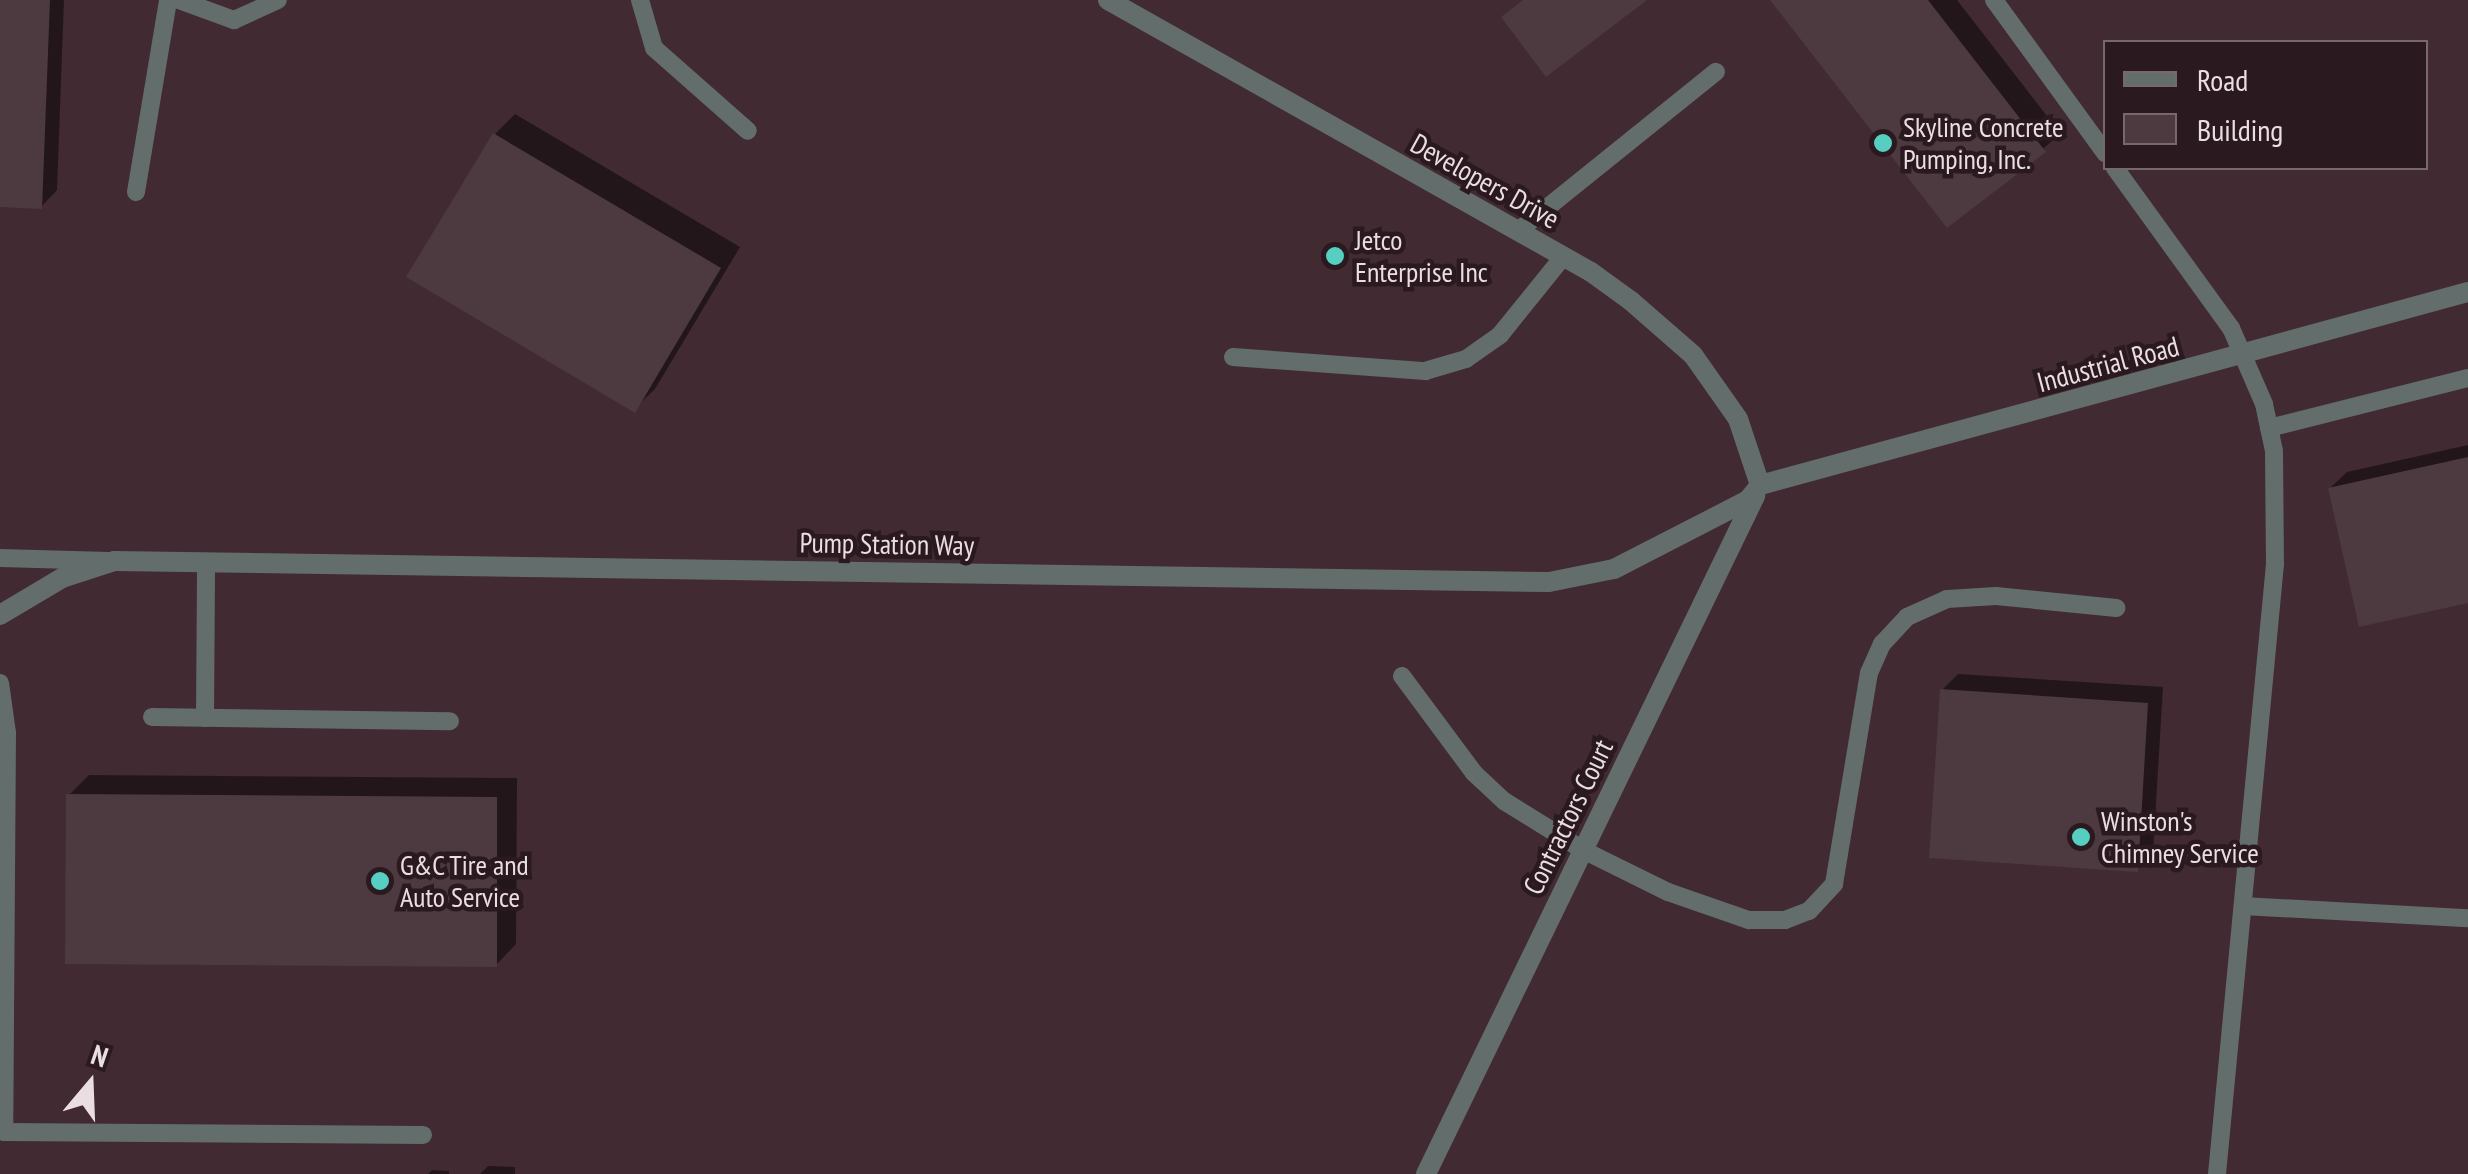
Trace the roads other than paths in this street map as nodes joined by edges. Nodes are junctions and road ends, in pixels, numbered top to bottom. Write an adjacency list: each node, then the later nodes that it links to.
1 (168, 0): 11 (lane)
2 (178, 0): 3 (lane)
3 (278, 0)
4 (640, 0): 8 (lane)
5 (1108, 0): 12 (street, Developers Drive)
6 (1994, 0): 9 (lane)
7 (1716, 72): 12 (lane)
8 (748, 132)
9 (2103, 150)
10 (2116, 170): 15 (lane)
11 (136, 192)
12 (1518, 231): 13 (street, Developers Drive)
13 (1563, 256): 16 (lane); 19 (street, Developers Drive)
14 (2468, 292): 15 (street, Industrial Road)
15 (2244, 356): 18 (lane); 19 (street, Industrial Road)
16 (1232, 357)
17 (2468, 378): 18 (lane)
18 (2269, 428): 31 (lane)
19 (1760, 485): 22 (street, Pump Station Way); 30 (street, Contractors Court)
20 (0, 558): 21 (lane)
21 (114, 561): 22 (street, Pump Station Way); 24 (street, Pump Station Way)
22 (206, 562): 28 (lane)
23 (2116, 608): 30 (lane)
24 (0, 616)
25 (1402, 676): 30 (lane)
26 (0, 683): 33 (lane)
27 (152, 717): 28 (lane)
28 (205, 718): 29 (lane)
29 (450, 721)
30 (1583, 850): 37 (street, Contractors Court)
31 (2242, 906): 32 (lane); 38 (lane)
32 (2468, 918)
33 (2, 1101): 34 (lane)
34 (4, 1132): 35 (lane); 36 (lane)
35 (422, 1134)
36 (0, 1152)
37 (1426, 1174)
38 (2217, 1174)

